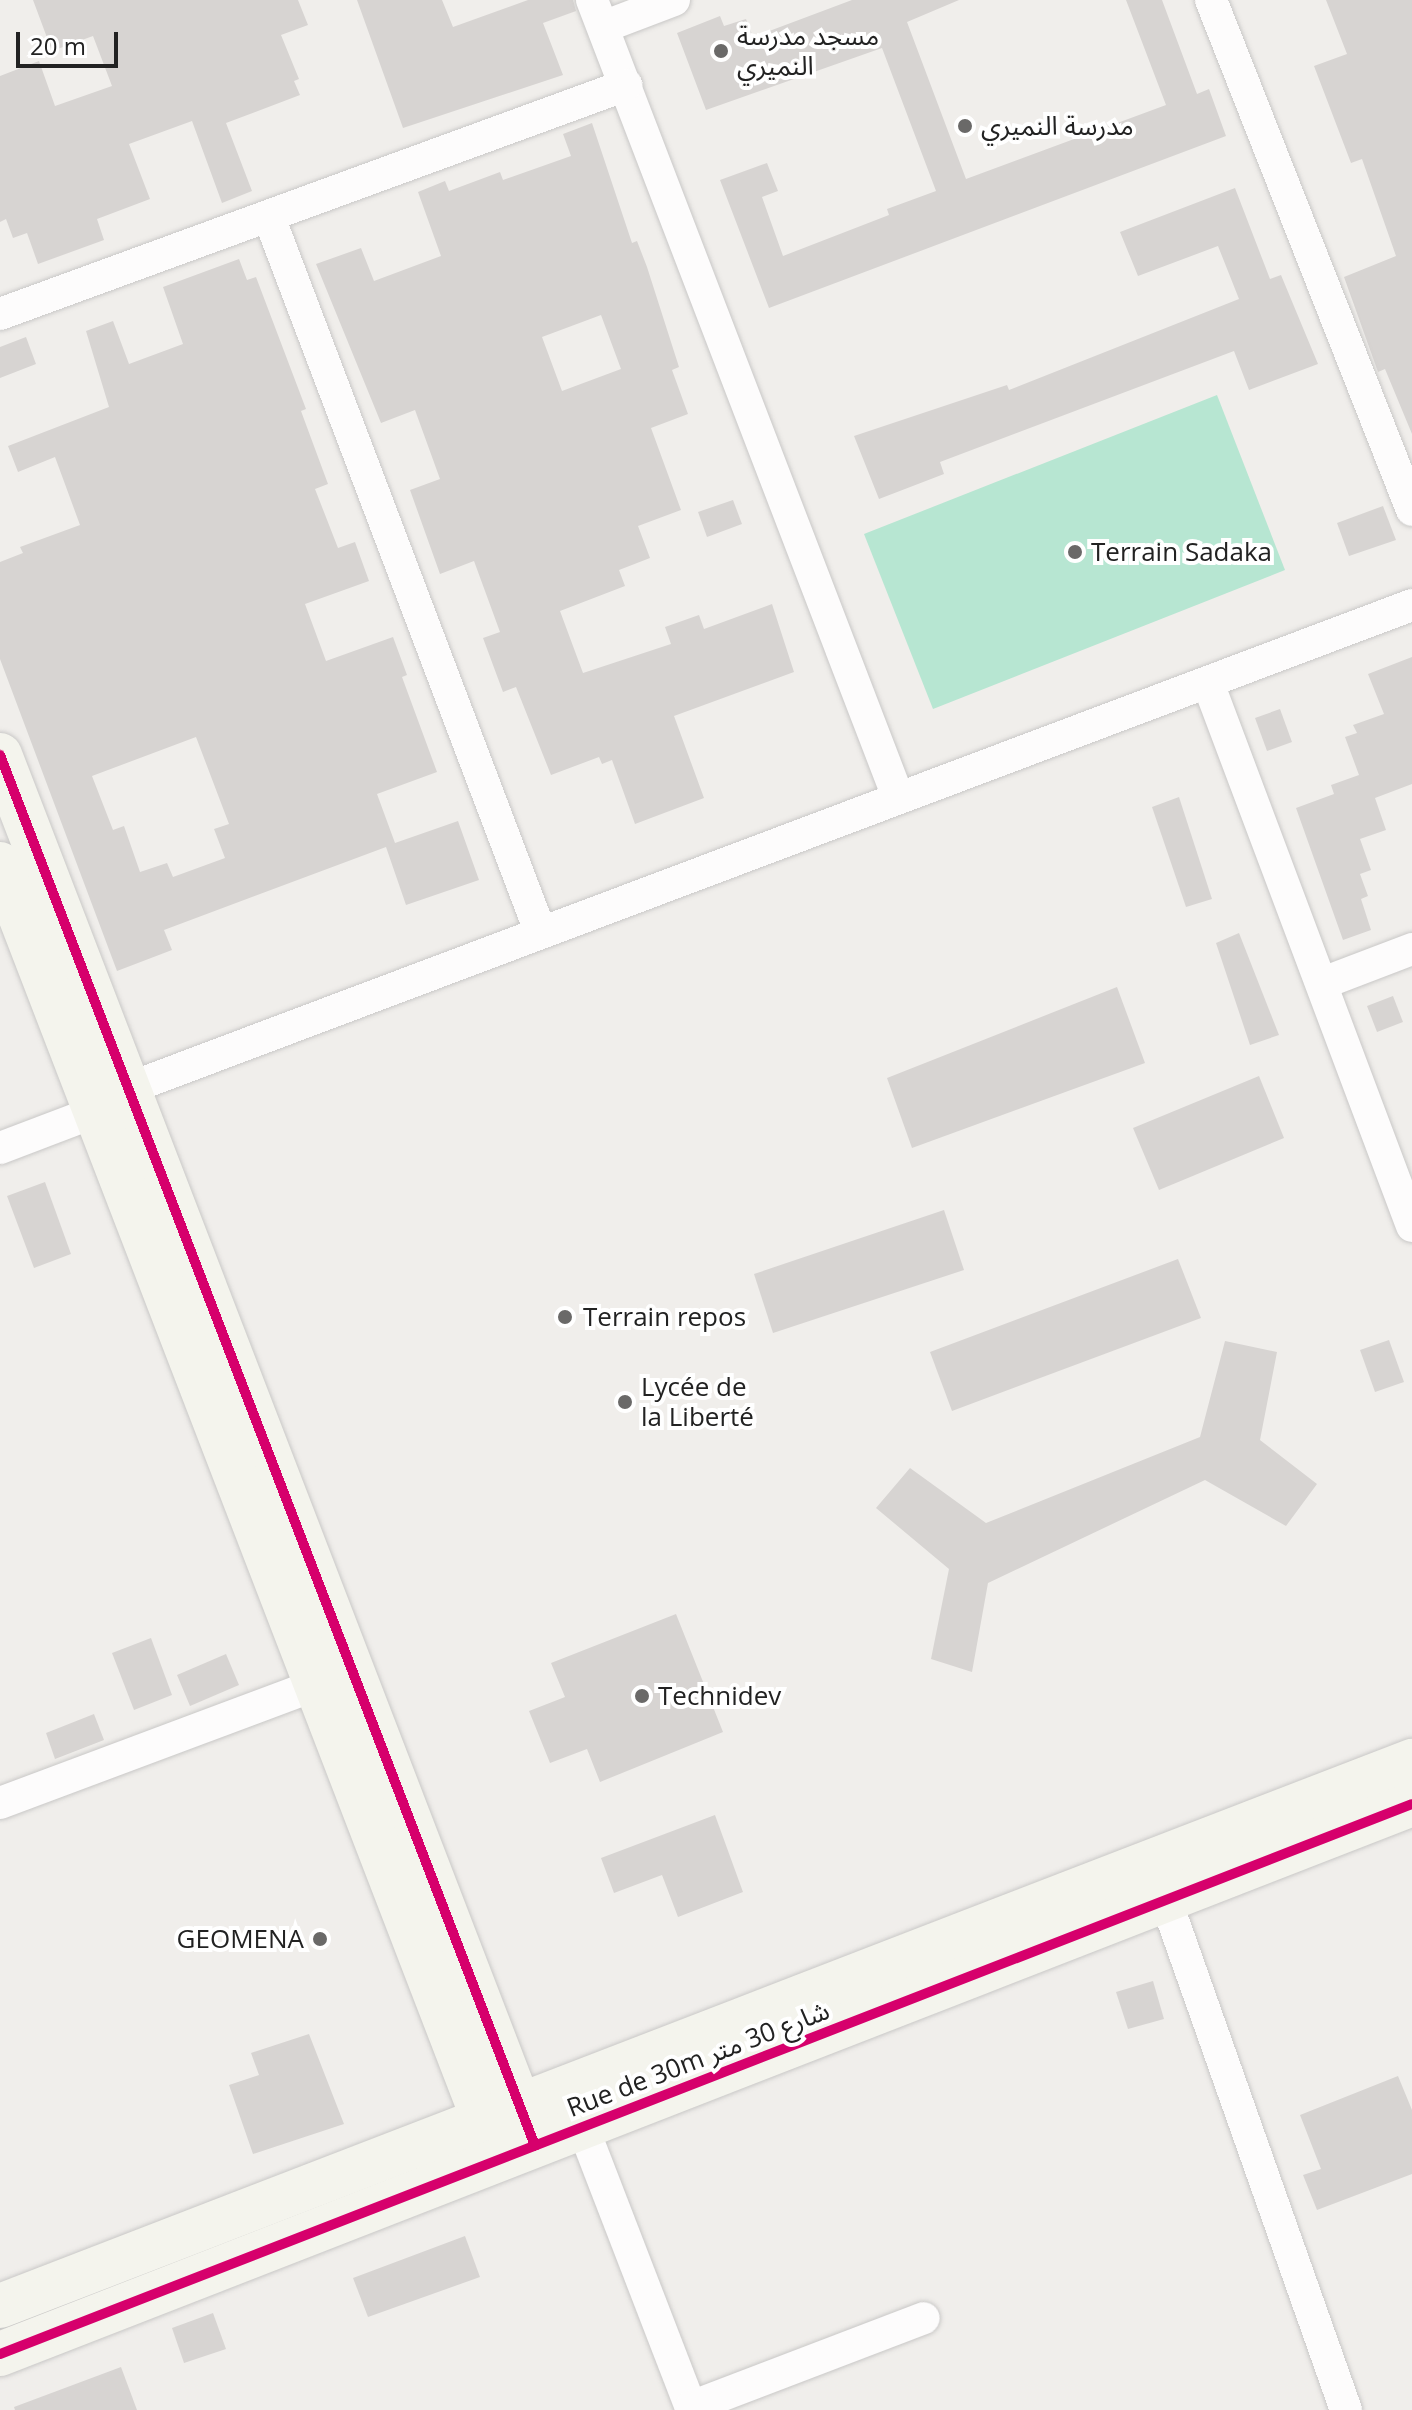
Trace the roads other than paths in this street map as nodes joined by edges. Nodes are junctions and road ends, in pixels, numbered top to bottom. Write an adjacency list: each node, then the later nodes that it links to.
1 (674, 0): 3 (street)
2 (1211, 0): 7 (street)
3 (597, 13): 4 (street)
4 (626, 85): 5 (street); 11 (street)
5 (269, 217): 6 (street); 13 (street)
6 (0, 314)
7 (1412, 510)
8 (1412, 605): 9 (street)
9 (1208, 683): 11 (street); 15 (street)
10 (0, 755): 16 (street)
11 (898, 797): 13 (street)
12 (0, 864): 16 (street)
13 (540, 931): 16 (street)
14 (1412, 949): 15 (street)
15 (1323, 983): 18 (street)
16 (111, 1101): 17 (street); 19 (street); 24 (street)
17 (0, 1148)
18 (1412, 1226)
19 (316, 1685): 21 (street); 24 (street)
20 (1412, 1761): 24 (street, Rue de 30m شارع 30 متر)
21 (0, 1803)
22 (1412, 1804): 23 (street, Rue de 30m شارع 30 متر)
23 (1165, 1898): 25 (street, Rue de 30m شارع 30 متر); 31 (street)
24 (501, 2110): 26 (street); 27 (street, Rue de 30m شارع 30 متر)
25 (583, 2128): 26 (street, Rue de 30m شارع 30 متر); 30 (street)
26 (516, 2153): 29 (street, Rue de 30m شارع 30 متر)
27 (0, 2306)
28 (924, 2318): 30 (street)
29 (0, 2354)
30 (691, 2409)
31 (1346, 2410)

